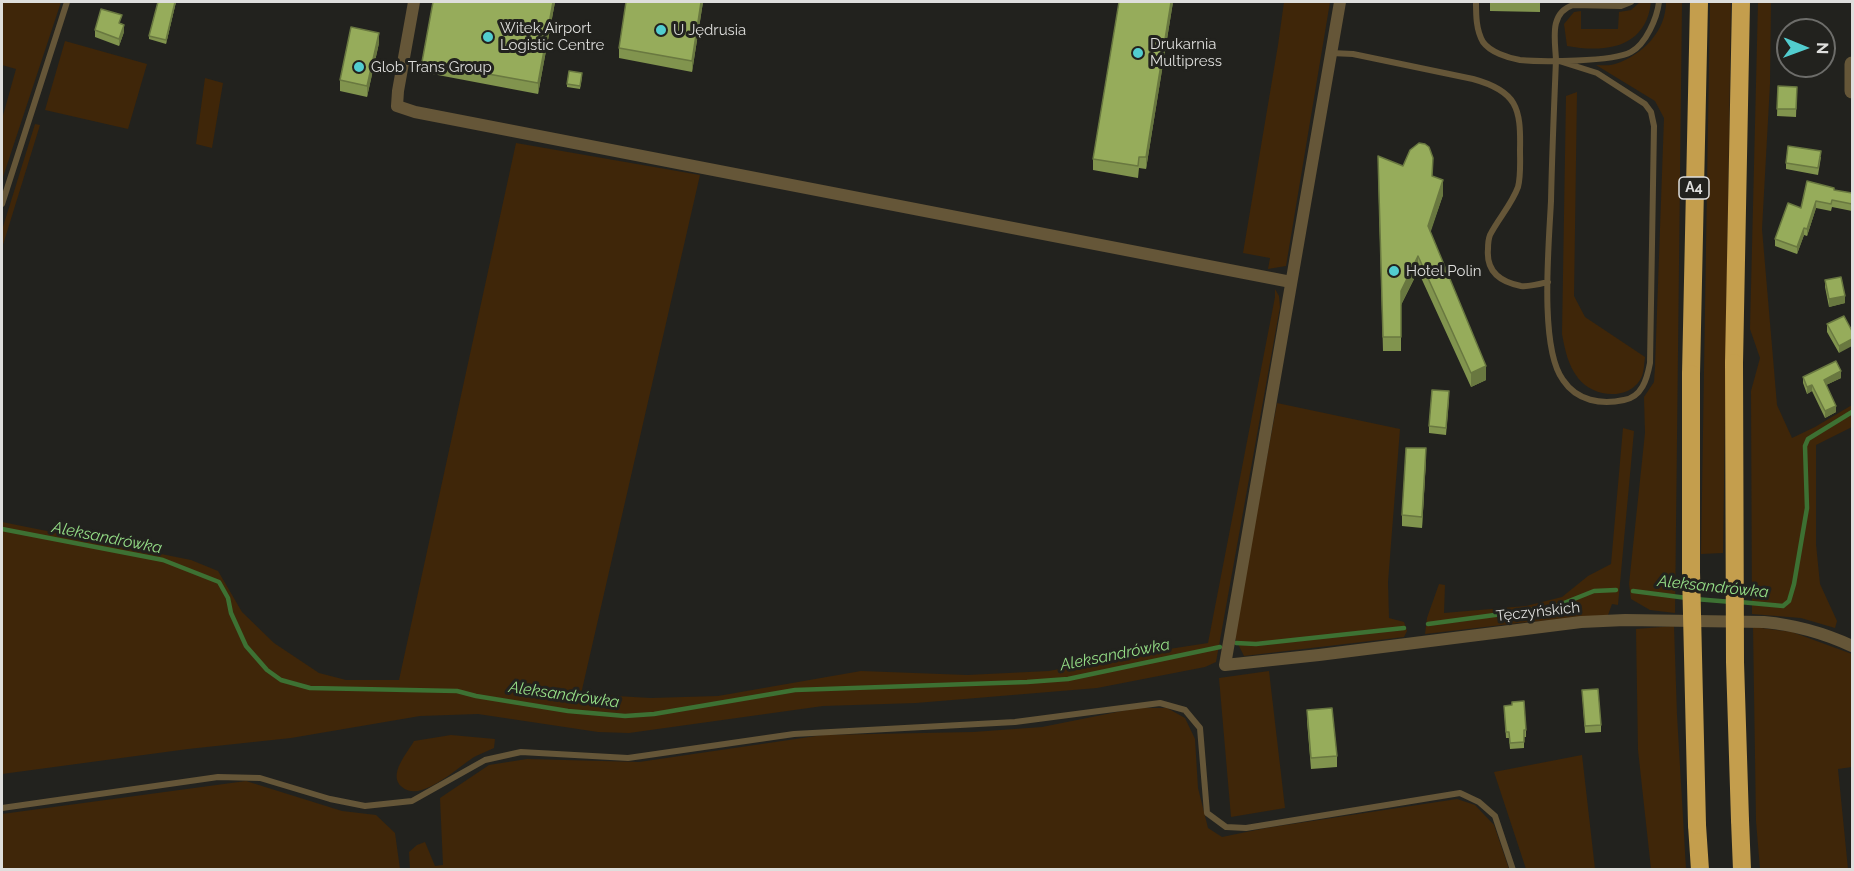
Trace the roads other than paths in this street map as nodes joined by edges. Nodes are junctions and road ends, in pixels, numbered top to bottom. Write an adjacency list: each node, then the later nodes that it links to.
1 (67, 2): 13 (lane)
2 (414, 2): 14 (street)
3 (1340, 2): 9 (street)
4 (1476, 2): 10 (lane)
5 (1631, 2): 10 (lane)
6 (1659, 2): 10 (lane)
7 (1699, 2): 19 (highway, A4, bridge)
8 (1741, 2): 20 (highway, bridge)
9 (1331, 53): 14 (street); 15 (lane)
10 (1556, 60): 15 (lane); 15 (lane)
11 (1852, 64): 12 (street)
12 (1852, 91)
13 (2, 204)
14 (1291, 282): 16 (street, Tęczyńskich)
15 (1548, 282)
16 (1852, 646)
17 (2, 808): 18 (lane)
18 (1513, 870)
19 (1700, 870)
20 (1742, 870)

